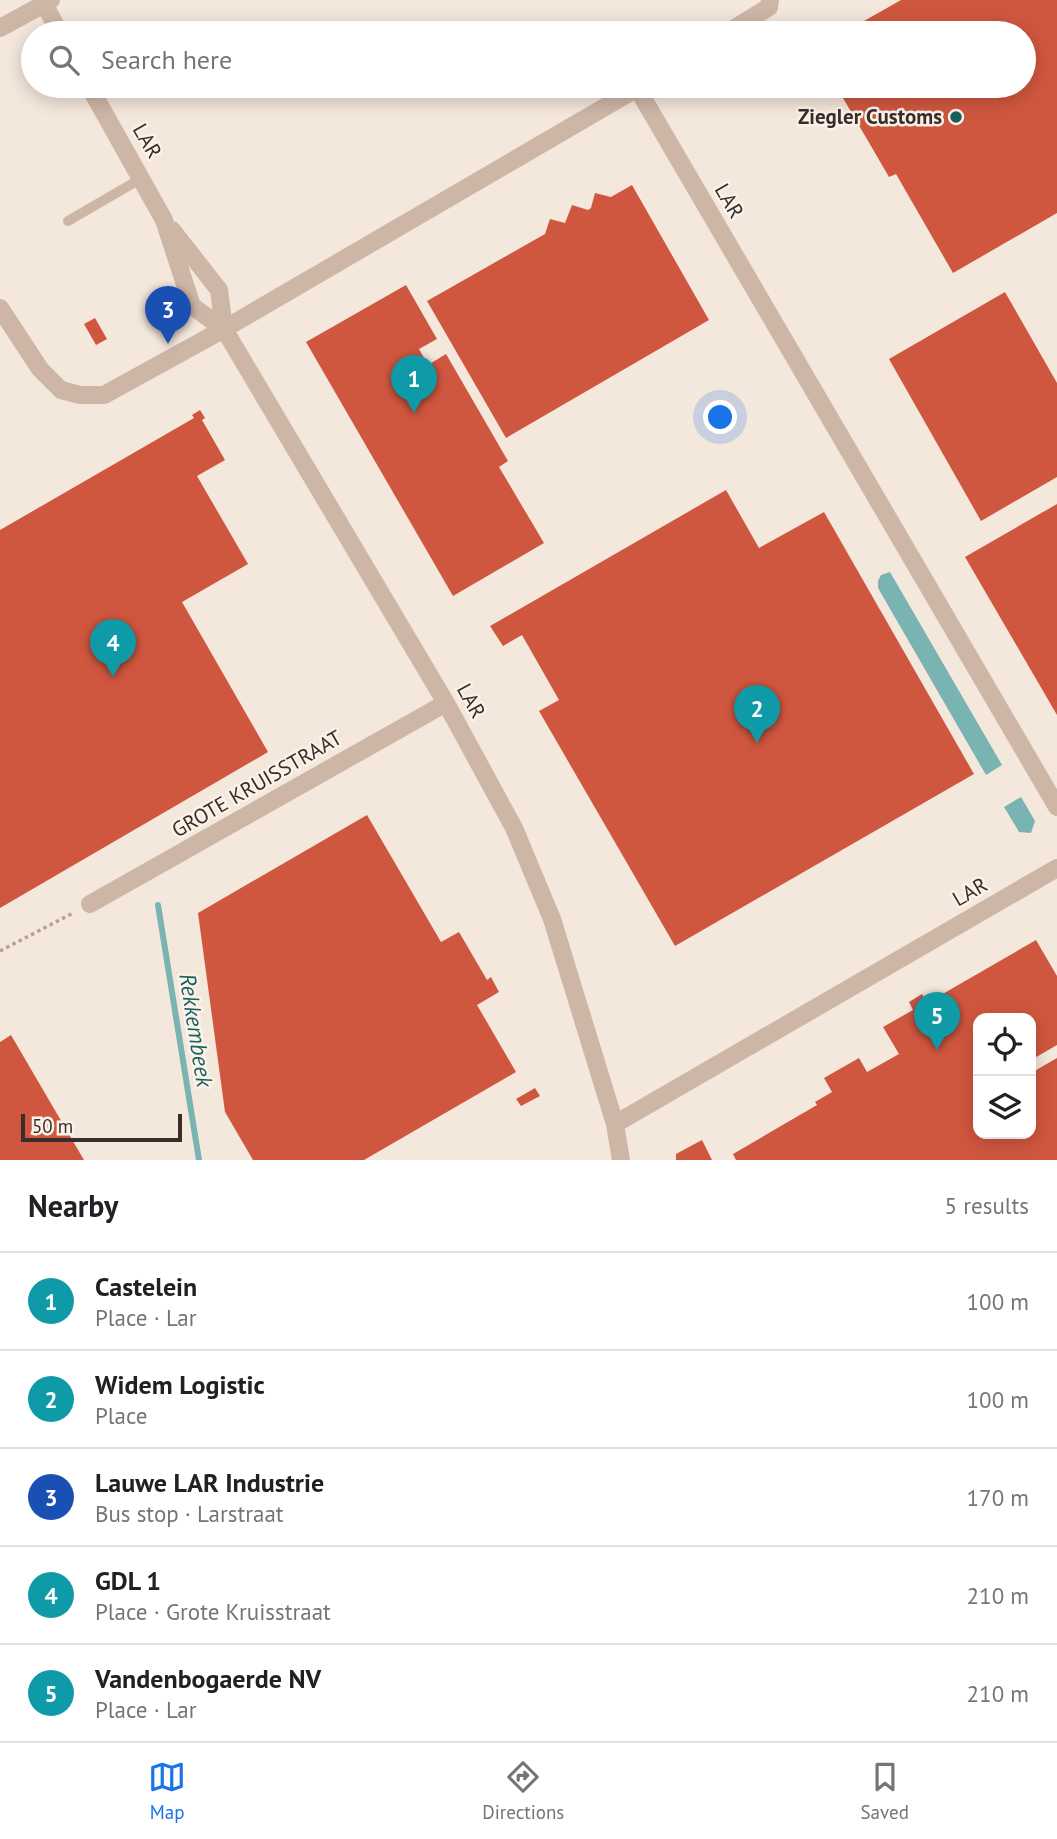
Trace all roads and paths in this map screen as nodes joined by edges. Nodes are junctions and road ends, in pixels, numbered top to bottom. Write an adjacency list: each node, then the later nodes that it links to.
1 (48, 2): 3 (street); 5 (street)
2 (774, 2): 4 (street)
3 (55, 21)
4 (745, 21)
5 (0, 28)
6 (96, 98): 9 (street, LAR)
7 (620, 98): 13 (street, LAR)
8 (645, 98): 15 (street, LAR)
9 (142, 178): 10 (street, LAR); 11 (lane)
10 (164, 220): 13 (street, LAR); 13 (street, LAR)
11 (68, 221)
12 (0, 309): 13 (street)
13 (224, 329): 14 (street, LAR)
14 (446, 703): 17 (street, GROTE KRUISSTRAAT); 19 (street, LAR)
15 (1057, 807)
16 (1057, 868): 19 (street, LAR)
17 (90, 904): 18 (path)
18 (0, 951)
19 (615, 1124): 20 (street, LAR)
20 (621, 1160)

